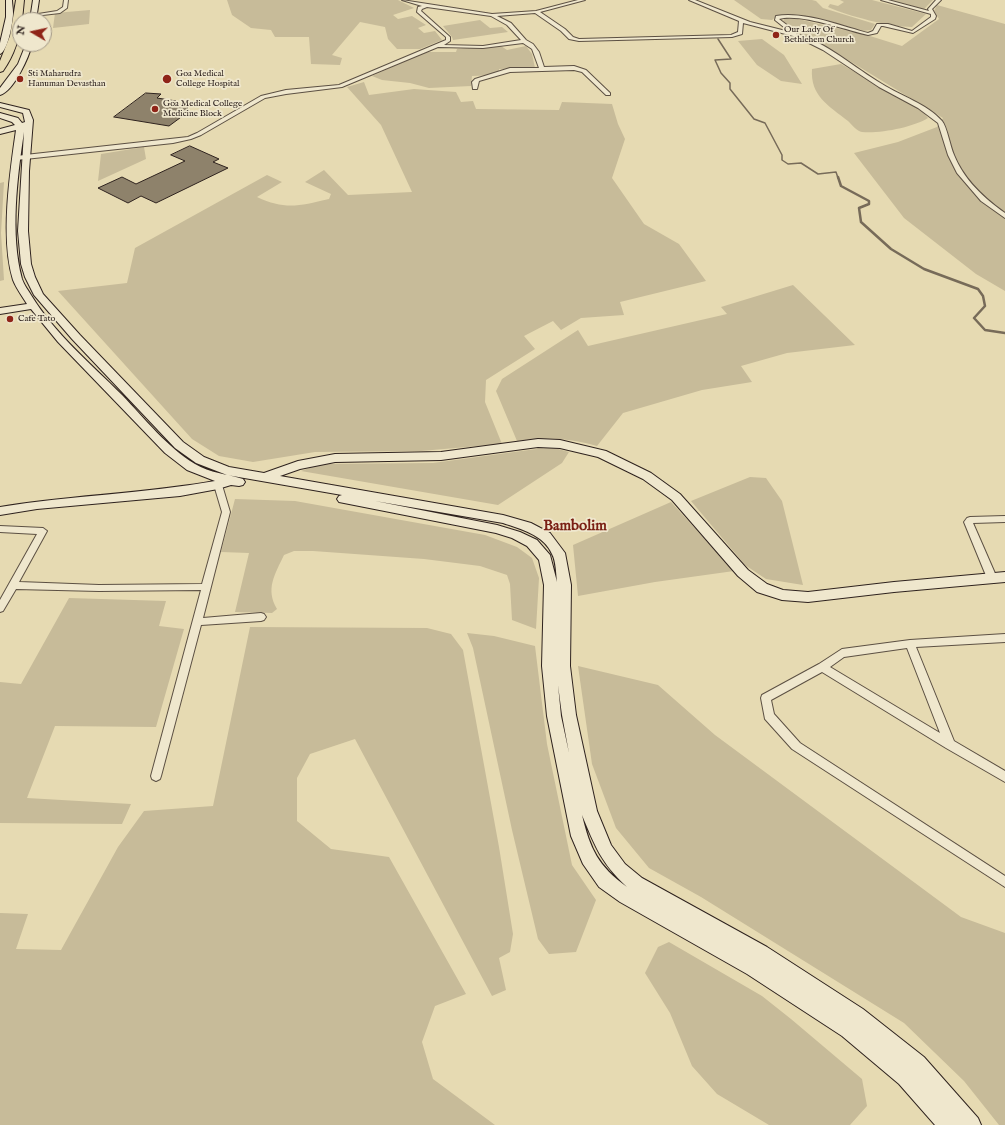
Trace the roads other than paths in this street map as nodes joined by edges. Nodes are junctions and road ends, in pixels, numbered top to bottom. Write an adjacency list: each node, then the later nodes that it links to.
1 (9, 0): 22 (main road)
2 (20, 0): 25 (highway)
3 (29, 0): 12 (highway)
4 (36, 0): 13 (main road)
5 (66, 0): 15 (street)
6 (404, 0): 11 (street)
7 (584, 0): 14 (street)
8 (691, 0): 18 (street)
9 (883, 0): 16 (street)
10 (939, 0): 16 (street)
11 (427, 6): 17 (street); 21 (street)
12 (30, 12)
13 (33, 12)
14 (536, 12): 17 (street); 18 (street)
15 (52, 13)
16 (932, 13): 19 (street)
17 (492, 15): 20 (street)
18 (742, 21): 19 (street)
19 (796, 35): 36 (street)
20 (524, 41): 21 (street); 26 (street)
21 (438, 46): 35 (street)
22 (0, 52)
23 (20, 52): 27 (highway)
24 (27, 52): 29 (main road)
25 (0, 69)
26 (542, 69): 28 (street); 30 (street)
27 (1, 81)
28 (475, 88)
29 (0, 93)
30 (608, 94)
31 (0, 105): 33 (main road)
32 (0, 114): 33 (main road)
33 (26, 121): 34 (main road); 35 (main road)
34 (0, 132)
35 (21, 158): 37 (main road); 40 (main road)
36 (1005, 216)
37 (33, 306): 38 (main road); 40 (main road)
38 (0, 311)
39 (263, 478): 40 (main road); 41 (main road); 46 (main road); 60 (main road)
40 (228, 480): 41 (main road); 42 (main road); 48 (street)
41 (249, 484): 59 (main road)
42 (0, 511)
43 (1005, 519): 46 (street)
44 (0, 529): 47 (street)
45 (1005, 577): 46 (main road)
46 (992, 578)
47 (13, 585): 48 (street); 49 (street)
48 (206, 587): 51 (street)
49 (0, 608)
50 (261, 617): 51 (street)
51 (197, 622): 56 (street)
52 (1005, 638): 53 (street)
53 (910, 644): 54 (street); 55 (street)
54 (822, 667): 55 (street); 58 (street)
55 (950, 745): 57 (street)
56 (156, 776)
57 (1005, 777)
58 (1005, 882)
59 (948, 1125)
60 (971, 1125)

